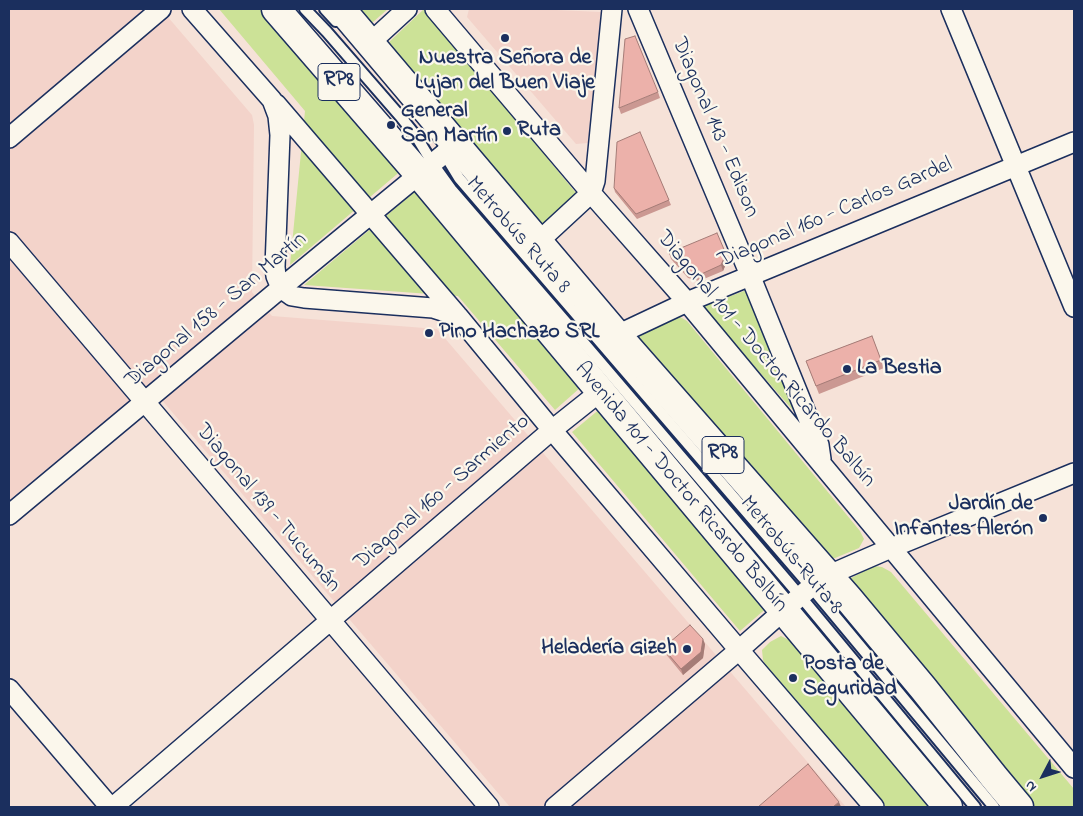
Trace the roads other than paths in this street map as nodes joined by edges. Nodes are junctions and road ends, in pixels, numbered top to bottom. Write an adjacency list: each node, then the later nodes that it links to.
1 (161, 9): 14 (street)
2 (192, 9): 13 (street)
3 (276, 9): 16 (main road, Avenida 101 - Doctor Ricardo Balbín / RP8)
4 (305, 9): 16 (lane, Metrobús Ruta 8)
5 (325, 9): 11 (lane)
6 (407, 9): 12 (street)
7 (435, 9): 18 (street, Diagonal 101 - Doctor Ricardo Balbín)
8 (612, 9): 18 (street)
9 (638, 9): 22 (street, Diagonal 143 - Edison)
10 (951, 9): 17 (street)
11 (341, 18): 12 (main road, Avenida 101 - Doctor Ricardo Balbín / RP8)
12 (370, 43): 16 (main road, Avenida 101 - Doctor Ricardo Balbín / RP8)
13 (272, 100): 19 (street); 23 (street)
14 (9, 138)
15 (1074, 142): 17 (street, Diagonal 160 - Carlos Gardel)
16 (438, 155): 19 (street, Diagonal 158 - San Martín); 21 (main road, Avenida 101 - Doctor Ricardo Balbín / RP8); 28 (main road, Avenida 101 - Doctor Ricardo Balbín / RP8); 35 (lane, Metrobús Ruta 8); 35 (lane, Metrobús Ruta 8)
17 (1016, 165): 22 (street, Diagonal 160 - Carlos Gardel); 25 (street)
18 (591, 193): 21 (street); 24 (street, Diagonal 101 - Doctor Ricardo Balbín)
19 (370, 215): 23 (street, Diagonal 158 - San Martín); 26 (street)
20 (9, 242): 29 (street, Diagonal 139 - Tucumán)
21 (538, 242): 27 (main road, Avenida 101 - Doctor Ricardo Balbín / RP8)
22 (750, 275): 24 (street, Diagonal 160 - Carlos Gardel); 31 (street, Diagonal 143 - Edison)
23 (280, 288): 26 (street); 29 (street, Diagonal 158 - San Martín)
24 (686, 302): 27 (street, Diagonal 160 - Carlos Gardel); 31 (street, Diagonal 101 - Doctor Ricardo Balbín)
25 (1074, 307)
26 (458, 316): 30 (street)
27 (617, 335): 35 (main road, Avenida 101 - Doctor Ricardo Balbín / RP8)
28 (601, 391): 30 (street, Diagonal 160 - Sarmiento); 35 (main road, Avenida 101 - Doctor Ricardo Balbín / RP8)
29 (145, 402): 33 (street, Diagonal 158 - San Martín); 36 (street, Diagonal 139 - Tucumán)
30 (552, 430): 36 (street, Diagonal 160 - Sarmiento); 37 (street)
31 (821, 462): 34 (street, Diagonal 101 - Doctor Ricardo Balbín)
32 (1074, 473): 34 (street)
33 (9, 515)
34 (891, 548): 35 (street); 39 (street, Diagonal 101 - Doctor Ricardo Balbín)
35 (806, 593): 37 (street); 44 (main road, Avenida 101 - Doctor Ricardo Balbín / RP8); 45 (lane, Metrobús Ruta 8); 46 (lane, Metrobús Ruta 8); 47 (main road, Avenida 101 - Doctor Ricardo Balbín / RP8)
36 (331, 620): 40 (street, Diagonal 160 - Sarmiento); 41 (street, Diagonal 139 - Tucumán)
37 (739, 650): 42 (street); 43 (street)
38 (9, 689): 40 (street)
39 (1074, 768)
40 (111, 807)
41 (489, 807)
42 (555, 807)
43 (874, 807)
44 (948, 807)
45 (975, 807)
46 (994, 807)
47 (1019, 807)

